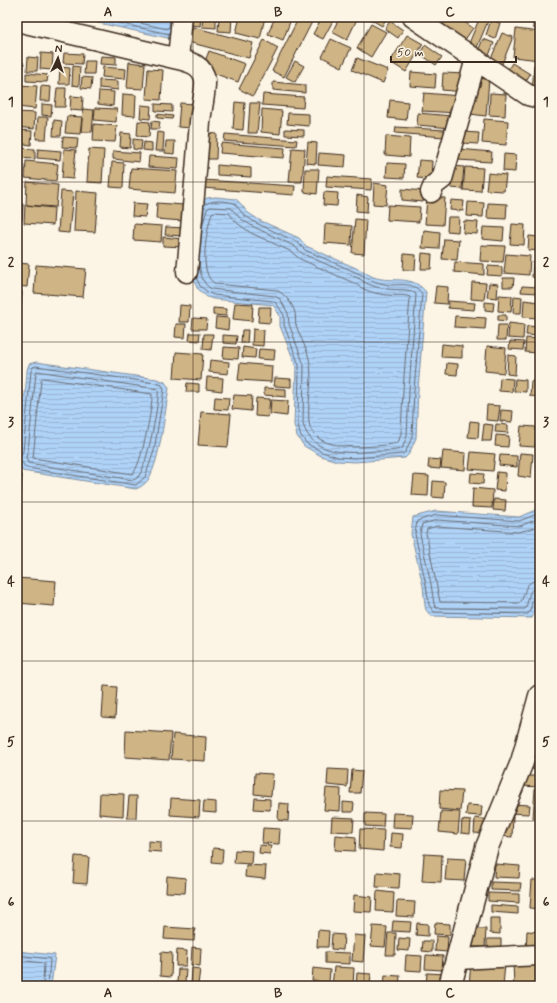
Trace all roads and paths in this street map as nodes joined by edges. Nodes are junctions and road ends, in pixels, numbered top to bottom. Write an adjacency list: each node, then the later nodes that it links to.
1 (182, 17): 4 (street)
2 (413, 17): 5 (street)
3 (17, 21): 4 (street)
4 (178, 59): 8 (street)
5 (476, 59): 6 (street); 7 (street)
6 (540, 98)
7 (431, 192)
8 (187, 272)
9 (540, 696): 11 (main road)
10 (540, 955): 11 (street)
11 (457, 958): 12 (main road)
12 (450, 986)

